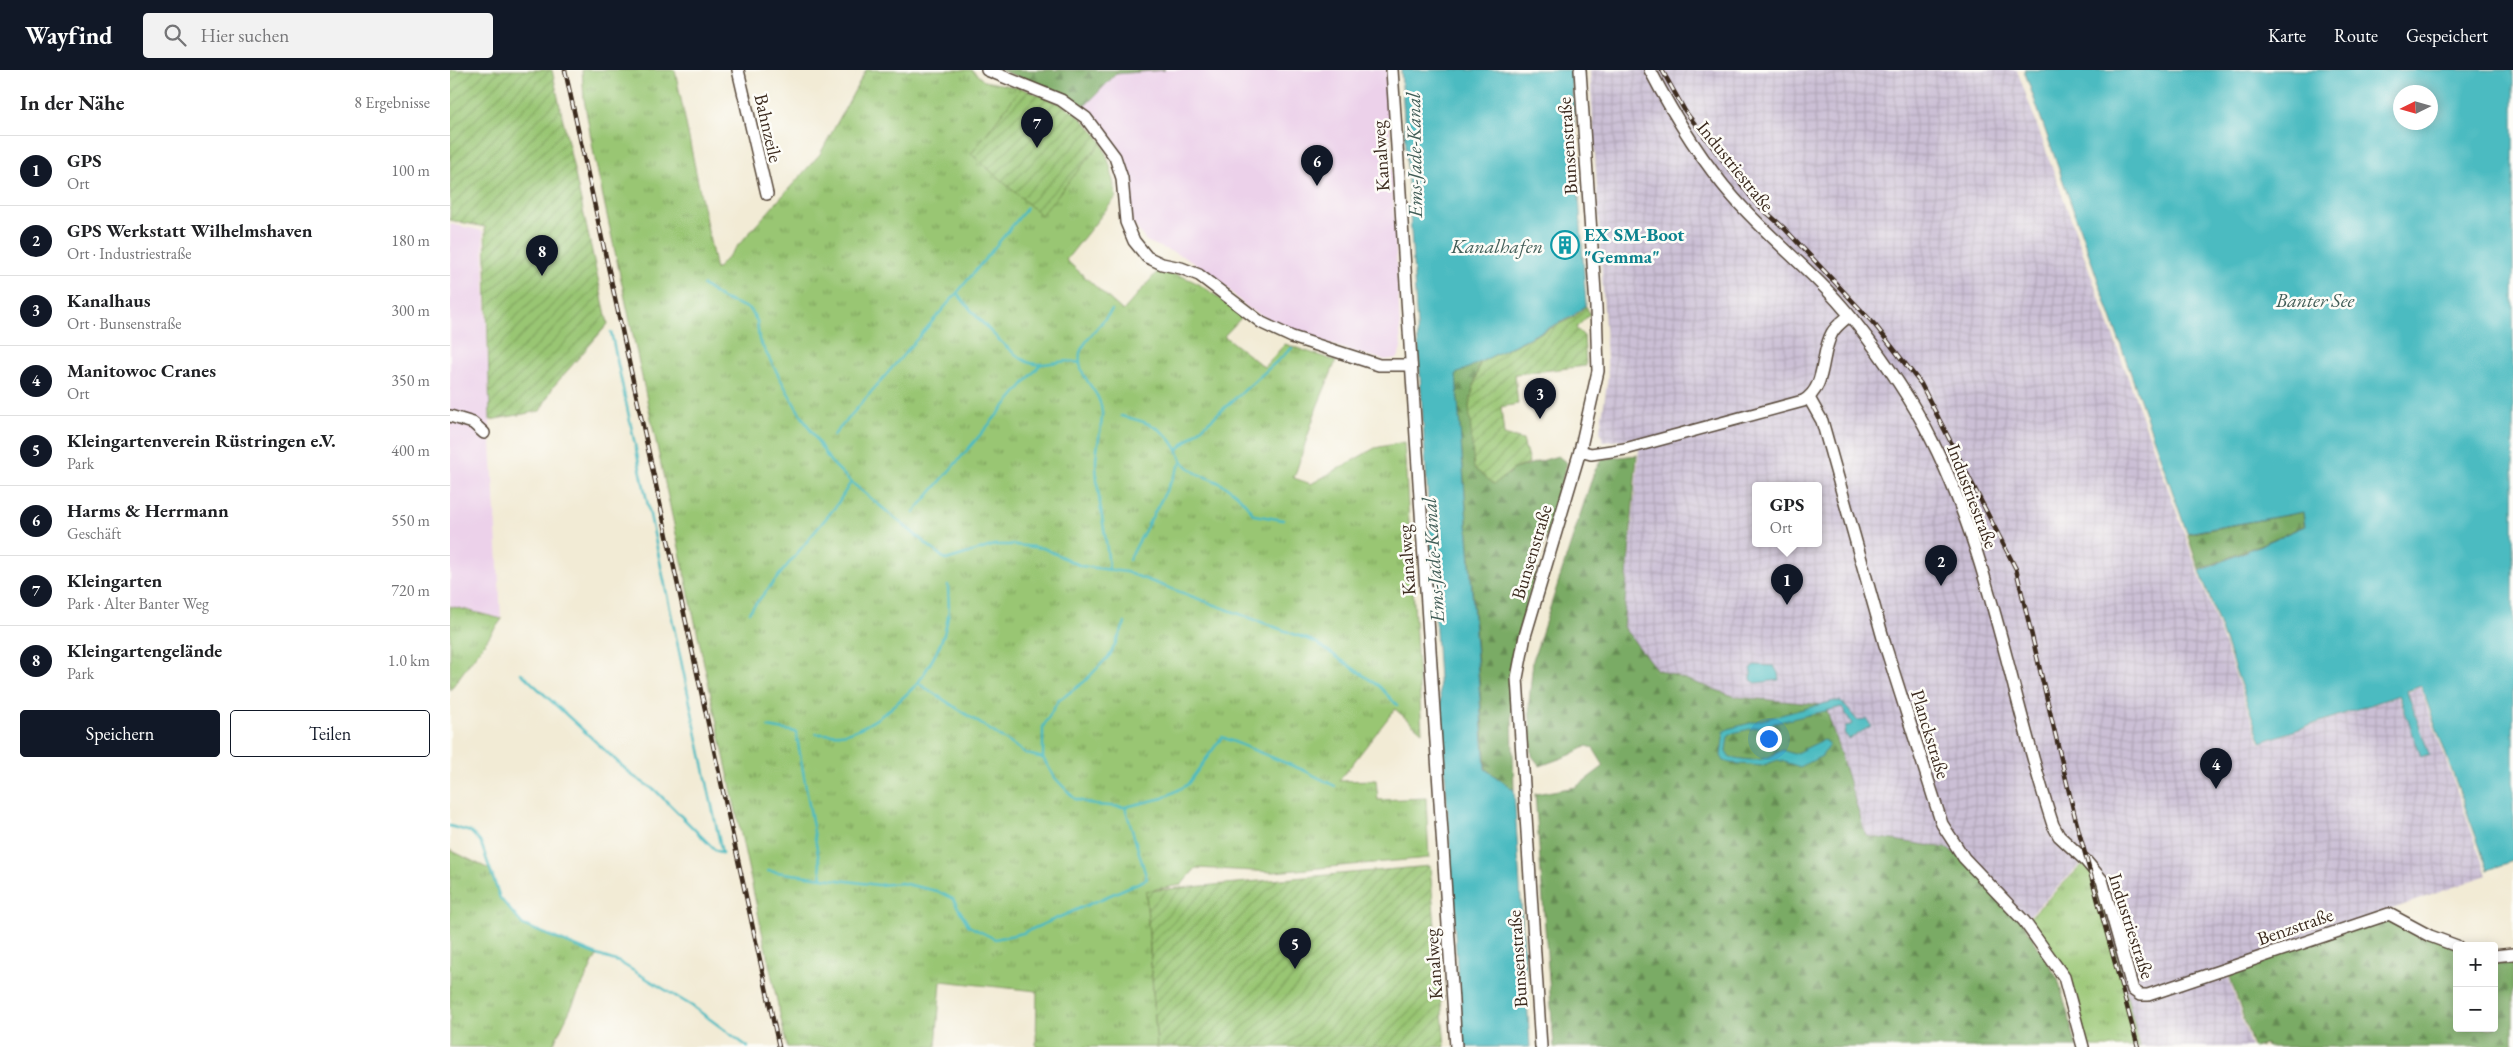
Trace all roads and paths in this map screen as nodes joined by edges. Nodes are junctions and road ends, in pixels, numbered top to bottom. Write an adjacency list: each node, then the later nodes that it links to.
1 (738, 70): 6 (street, Bahnzeile)
2 (987, 70): 8 (street)
3 (1392, 70): 8 (street, Kanalweg)
4 (1580, 70): 12 (street, Bunsenstraße)
5 (1650, 70): 7 (street, Industriestraße)
6 (767, 194)
7 (1849, 316): 9 (street); 16 (street, Industriestraße)
8 (1411, 365): 17 (street, Kanalweg)
9 (1809, 398): 12 (street); 19 (street, Planckstraße)
10 (450, 416): 11 (street)
11 (484, 433)
12 (1580, 451): 18 (street, Bunsenstraße)
13 (2453, 945): 16 (street, Benzstraße)
14 (2513, 954): 15 (street)
15 (2498, 956)
16 (2140, 995)
17 (1456, 1047)
18 (1541, 1047)
19 (2083, 1047)

